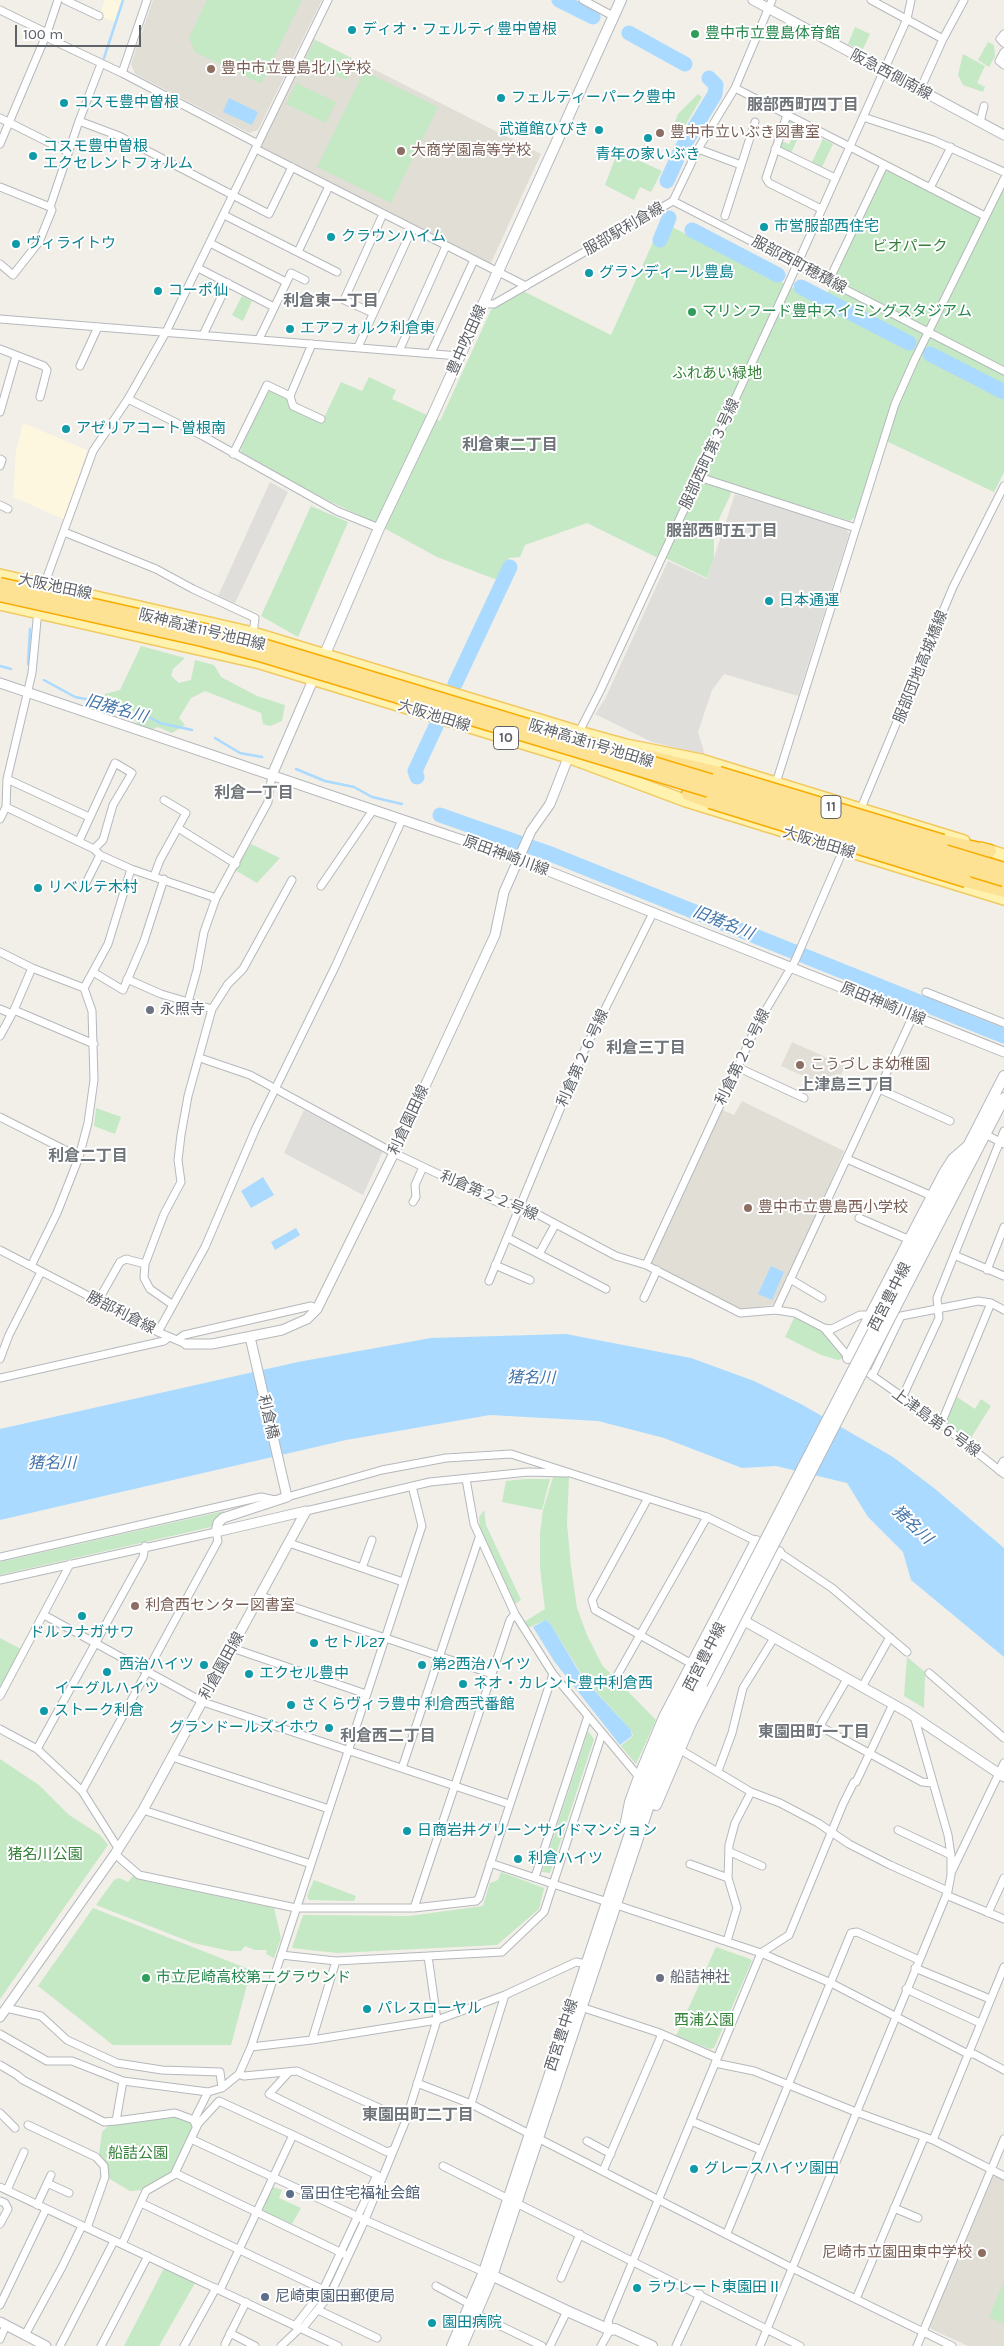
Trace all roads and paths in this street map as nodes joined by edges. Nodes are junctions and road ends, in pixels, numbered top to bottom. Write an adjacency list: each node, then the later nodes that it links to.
1 (58, 0): 16 (street)
2 (65, 0): 13 (street)
3 (147, 0): 24 (street)
4 (328, 0): 37 (street)
5 (583, 0): 14 (street)
6 (621, 0): 14 (main road, 豊中吹田線)
7 (753, 0): 11 (street, 阪急西側南線)
8 (871, 0): 15 (street)
9 (911, 0): 15 (street)
10 (964, 0): 18 (street)
11 (770, 4): 23 (street, 阪急西側南線); 25 (street, 服部駅利倉線)
12 (0, 10): 16 (street)
13 (99, 16)
14 (612, 18): 69 (main road, 豊中吹田線)
15 (907, 19): 18 (street); 23 (street)
16 (47, 33): 21 (street); 32 (street)
17 (1004, 34): 19 (street)
18 (943, 39): 26 (street)
19 (1004, 43)
20 (1004, 52): 22 (street)
21 (101, 64): 24 (street); 31 (street)
22 (1004, 65)
23 (883, 70): 26 (street, 阪急西側南線); 29 (street)
24 (122, 73): 37 (street)
25 (735, 88): 28 (street); 40 (street, 服部駅利倉線)
26 (920, 90): 34 (street, 阪急西側南線)
27 (984, 106): 34 (street)
28 (787, 115): 38 (street); 41 (street)
29 (863, 117): 38 (street); 39 (street)
30 (0, 118): 32 (street)
31 (79, 121): 42 (street); 52 (street)
32 (8, 122): 36 (street); 42 (street)
33 (755, 122): 43 (street)
34 (980, 122): 35 (street, 阪急西側南線)
35 (1004, 135)
36 (0, 144)
37 (257, 146): 45 (street); 52 (street)
38 (850, 147): 44 (street); 47 (street)
39 (951, 147): 46 (street); 51 (street)
40 (698, 150): 43 (street); 53 (street, 服部駅利倉線)
41 (775, 150): 47 (street); 55 (street)
42 (68, 152): 54 (street)
43 (741, 164): 58 (street)
44 (884, 164): 51 (street); 70 (street)
45 (292, 167): 49 (street); 52 (street)
46 (1004, 172)
47 (835, 178): 55 (street)
48 (1004, 179): 59 (street)
49 (329, 186): 56 (street); 63 (street)
50 (0, 187): 54 (street)
51 (930, 188): 59 (street)
52 (234, 197): 57 (street)
53 (673, 201): 65 (street, 服部西町穂積線); 74 (street, 服部駅利倉線)
54 (50, 207): 66 (street)
55 (821, 209): 65 (street)
56 (384, 214): 60 (street); 77 (street)
57 (224, 215): 61 (street); 63 (street)
58 (724, 216)
59 (985, 216): 81 (street)
60 (412, 229): 62 (street); 77 (street)
61 (210, 243): 67 (street); 72 (street)
62 (446, 246): 64 (street); 87 (street)
63 (298, 252): 68 (street)
64 (474, 260): 69 (street); 88 (street)
65 (797, 263): 81 (street, 服部西町穂積線); 101 (street, 服部西町第３号線)
66 (0, 264)
67 (198, 268): 73 (street); 80 (street)
68 (337, 272)
69 (498, 272): 74 (street); 75 (main road, 豊中吹田線)
70 (832, 274)
71 (305, 280): 72 (street)
72 (286, 282): 76 (street)
73 (228, 283): 76 (street); 82 (street)
74 (526, 286): 75 (street, 服部駅利倉線)
75 (483, 304): 90 (main road, 豊中吹田線)
76 (274, 306): 83 (street)
77 (373, 313): 85 (street)
78 (0, 319): 79 (street)
79 (98, 327): 80 (street); 91 (street)
80 (166, 332): 82 (street); 95 (street)
81 (928, 332): 92 (street, 服部西町穂積線); 106 (street)
82 (203, 335): 83 (street)
83 (259, 339): 84 (street)
84 (312, 344): 85 (street); 93 (street)
85 (358, 347): 87 (street)
86 (0, 349): 89 (street)
87 (399, 351): 88 (street)
88 (431, 353): 90 (street)
89 (16, 356): 94 (street); 96 (street)
90 (459, 356): 105 (main road, 豊中吹田線)
91 (80, 366)
92 (1004, 371)
93 (290, 396): 97 (street); 98 (street)
94 (40, 397)
95 (128, 399): 98 (street); 107 (street)
96 (0, 412)
97 (321, 419)
98 (233, 454): 105 (street)
99 (0, 459): 100 (street)
100 (0, 466)
101 (699, 477): 106 (street); 119 (street, 服部西町第３号線)
102 (1004, 486): 128 (street, 服部団地高城橋線)
103 (0, 505): 104 (street)
104 (8, 509)
105 (379, 528): 115 (main road, 豊中吹田線)
106 (856, 528): 125 (street)
107 (64, 532): 110 (street); 114 (street)
108 (0, 575): 110 (main road, 大阪池田線 / 10)
109 (0, 584): 121 (highway, 阪神高速11号池田線 / 11, bridge)
110 (44, 585): 113 (street); 114 (main road, 大阪池田線 / 10)
111 (0, 595): 120 (highway, 阪神高速11号池田線 / 11, bridge)
112 (0, 604): 113 (main road, 大阪池田線 / 10)
113 (37, 612): 116 (main road, 大阪池田線 / 10); 118 (street)
114 (253, 633): 115 (main road, 大阪池田線 / 10)
115 (324, 654): 116 (main road, 豊中吹田線); 119 (main road, 大阪池田線 / 10)
116 (313, 680): 122 (main road, 大阪池田線 / 10); 123 (street)
117 (0, 683): 118 (street, 原田神崎川線)
118 (26, 691): 123 (street, 原田神崎川線); 124 (street)
119 (579, 732): 122 (street, 服部西町第３号線); 125 (main road, 大阪池田線 / 10)
120 (559, 746): 148 (highway, 阪神高速11号池田線 / 11, bridge); 151 (highway, 11, bridge)
121 (598, 746): 138 (highway, 11, bridge); 144 (highway, 阪神高速11号池田線 / 11, bridge)
122 (568, 757): 134 (street, 服部西町第３号線); 137 (main road, 大阪池田線 / 10)
123 (272, 775): 129 (street, 原田神崎川線); 142 (street)
124 (7, 779): 127 (street); 130 (street)
125 (776, 783): 128 (main road, 大阪池田線 / 10)
126 (164, 800): 133 (street)
127 (6, 807): 131 (street); 135 (street)
128 (861, 808): 137 (street, 服部団地高城橋線); 138 (main road, 大阪池田線 / 10)
129 (373, 810): 132 (street, 原田神崎川線); 150 (street)
130 (89, 817): 135 (street); 136 (street)
131 (0, 819)
132 (402, 820): 140 (street, 原田神崎川線); 175 (street)
133 (178, 828): 142 (street); 145 (street)
134 (528, 839): 140 (street, 利倉園田線)
135 (78, 841): 136 (street)
136 (94, 849): 139 (street)
137 (843, 850): 153 (main road, 大阪池田線 / 10); 156 (street, 利倉第２８号線)
138 (990, 851): 141 (main road, 大阪池田線 / 10)
139 (100, 855): 143 (street); 149 (street)
140 (520, 855): 154 (street, 原田神崎川線); 184 (street, 利倉園田線)
141 (1004, 855)
142 (236, 864): 152 (street)
143 (131, 869): 145 (street); 158 (street)
144 (1004, 869)
145 (154, 876): 146 (street)
146 (164, 879): 152 (street); 159 (street)
147 (292, 880): 164 (street)
148 (1004, 880)
149 (86, 883)
150 (321, 886)
151 (1004, 891)
152 (216, 898): 162 (street)
153 (1004, 899)
154 (653, 912): 156 (street, 原田神崎川線); 190 (street, 利倉第２６号線)
155 (0, 952): 157 (street)
156 (793, 964): 166 (street, 原田神崎川線); 172 (street, 利倉第２８号線)
157 (32, 968): 160 (street); 165 (street)
158 (93, 972): 159 (street); 160 (street)
159 (128, 979): 162 (street)
160 (84, 988): 169 (street)
161 (926, 992): 167 (street)
162 (188, 1002): 164 (street)
163 (0, 1008): 165 (street)
164 (212, 1009): 171 (street)
165 (13, 1012): 168 (street); 169 (street)
166 (913, 1016): 170 (street, 原田神崎川線); 174 (street)
167 (1004, 1023)
168 (0, 1036)
169 (94, 1044): 185 (street)
170 (1004, 1052)
171 (200, 1058): 175 (street, 利倉第２２号線); 199 (street)
172 (737, 1067): 176 (street); 201 (street, 利倉第２８号線)
173 (1004, 1076): 183 (main road, 西宮豊中線)
174 (879, 1089): 179 (street); 186 (street)
175 (276, 1090): 184 (street, 利倉第２２号線); 216 (street)
176 (804, 1098)
177 (1004, 1098): 181 (main road, 西宮豊中線)
178 (0, 1117): 185 (street)
179 (950, 1121)
180 (1004, 1131): 182 (street)
181 (985, 1134): 182 (street); 206 (main road, 西宮豊中線)
182 (1002, 1144): 198 (street)
183 (969, 1145): 188 (main road); 206 (main road, 西宮豊中線)
184 (394, 1153): 187 (street, 利倉第２２号線); 217 (street, 利倉園田線)
185 (79, 1157): 202 (street)
186 (847, 1159): 188 (street); 208 (street)
187 (423, 1167): 189 (street); 190 (street, 利倉第２２号線)
188 (932, 1196): 195 (main road)
189 (413, 1202)
190 (520, 1205): 192 (street, 利倉第２２号線); 200 (street, 利倉第２６号線)
191 (859, 1218): 195 (street)
192 (555, 1225): 197 (street); 201 (street, 利倉第２２号線)
193 (1004, 1227): 204 (street)
194 (510, 1239): 197 (street)
195 (910, 1240): 221 (main road)
196 (0, 1250): 202 (street, 勝部利倉線)
197 (539, 1254): 211 (street)
198 (954, 1255): 204 (street); 219 (street)
199 (145, 1264): 214 (street); 216 (street)
200 (496, 1265): 209 (street); 210 (street, 利倉第２６号線)
201 (646, 1265): 203 (street, 利倉第２２号線)
202 (31, 1266): 205 (street, 勝部利倉線)
203 (657, 1270): 212 (street); 218 (street, 利倉第２２号線)
204 (987, 1270): 207 (street)
205 (41, 1272): 214 (street, 勝部利倉線); 229 (street)
206 (907, 1275): 275 (main road, 西宮豊中線, bridge)
207 (1004, 1276)
208 (790, 1279): 213 (street); 218 (street)
209 (530, 1280)
210 (489, 1281)
211 (606, 1289)
212 (644, 1298)
213 (822, 1298)
214 (98, 1301): 223 (street, 勝部利倉線)
215 (991, 1303): 219 (street); 220 (street); 233 (street)
216 (173, 1305): 223 (street)
217 (317, 1309): 225 (street); 226 (street, 利倉園田線)
218 (776, 1310): 222 (street, 利倉第２２号線)
219 (938, 1310): 230 (street); 232 (street)
220 (1004, 1310)
221 (871, 1315): 222 (street); 228 (main road)
222 (824, 1328): 228 (street, 上津島第６号線)
223 (158, 1332): 224 (street, 勝部利倉線)
224 (169, 1337): 225 (street, 勝部利倉線); 231 (street)
225 (177, 1340): 227 (street, 勝部利倉線)
226 (251, 1341): 227 (street, 勝部利倉線); 238 (street, 利倉橋)
227 (186, 1344)
228 (848, 1358): 230 (street, 上津島第６号線)
229 (0, 1359)
230 (872, 1376): 232 (street, 上津島第６号線)
231 (0, 1378)
232 (902, 1398): 233 (street, 上津島第６号線)
233 (942, 1424): 234 (street, 上津島第６号線)
234 (1003, 1469)
235 (576, 1474): 236 (street); 238 (street); 239 (street)
236 (466, 1479): 237 (street); 244 (street)
237 (412, 1486): 241 (street); 254 (street)
238 (287, 1497): 240 (street)
239 (648, 1498): 242 (street); 260 (street)
240 (275, 1500): 243 (street); 250 (street)
241 (306, 1511): 243 (street); 247 (street, 利倉園田線)
242 (708, 1517): 246 (street); 260 (street)
243 (216, 1532): 248 (street); 269 (street)
244 (480, 1538): 257 (street); 267 (street)
245 (372, 1540): 252 (street)
246 (756, 1541): 249 (street); 256 (main road)
247 (289, 1543): 252 (street); 255 (street, 利倉園田線)
248 (145, 1546): 251 (street); 264 (street)
249 (779, 1552): 259 (main road); 261 (street)
250 (0, 1557)
251 (70, 1564): 253 (street); 258 (street)
252 (362, 1568): 254 (street)
253 (0, 1580)
254 (403, 1582): 262 (street)
255 (261, 1596): 262 (street); 265 (street, 利倉園田線)
256 (721, 1607): 259 (street); 268 (main road)
257 (515, 1614): 271 (street); 272 (street)
258 (44, 1616): 264 (street); 278 (street)
259 (743, 1620): 263 (street); 287 (main road)
260 (640, 1636): 268 (street); 273 (street)
261 (890, 1637): 266 (street); 276 (street)
262 (385, 1638): 267 (street); 277 (street)
263 (774, 1638): 274 (street); 293 (street)
264 (95, 1644): 269 (street); 286 (street)
265 (232, 1648): 277 (street); 279 (street, 利倉園田線)
266 (906, 1652)
267 (439, 1656): 271 (street); 292 (street)
268 (692, 1664): 295 (main road)
269 (147, 1672): 279 (street); 298 (street)
270 (929, 1673): 285 (street)
271 (492, 1674): 297 (street)
272 (553, 1674): 281 (street); 300 (street)
273 (618, 1674)
274 (847, 1679): 276 (street); 289 (street)
275 (697, 1682): 305 (main road, 西宮豊中線); 312 (main road, 西宮豊中線)
276 (862, 1687): 280 (street)
277 (366, 1694): 288 (street)
278 (0, 1696)
279 (202, 1702): 288 (street); 290 (street, 利倉園田線)
280 (893, 1704): 282 (street); 289 (street)
281 (588, 1716): 284 (street); 315 (street)
282 (914, 1716): 294 (street); 296 (street)
283 (0, 1729): 286 (street)
284 (602, 1734): 295 (street); 318 (street)
285 (1004, 1738)
286 (38, 1749): 298 (street)
287 (679, 1749): 293 (street); 305 (main road)
288 (348, 1750): 292 (street); 301 (street)
289 (868, 1754): 296 (street); 304 (street)
290 (172, 1757): 301 (street); 302 (street, 利倉園田線)
291 (1004, 1764): 294 (street)
292 (402, 1768): 297 (street)
293 (718, 1771): 299 (street)
294 (1002, 1775): 314 (street)
295 (639, 1777): 312 (main road)
296 (932, 1783): 308 (street)
297 (455, 1786): 300 (street); 322 (street)
298 (82, 1791): 306 (street)
299 (751, 1792): 304 (street); 307 (street)
300 (509, 1804): 309 (street)
301 (329, 1809): 310 (street)
302 (143, 1810): 306 (street, 利倉園田線); 310 (street)
303 (898, 1830): 308 (street)
304 (831, 1831): 319 (street); 326 (street)
305 (637, 1842): 320 (main road, 西宮豊中線)
306 (116, 1851): 321 (street); 339 (street, 利倉園田線)
307 (730, 1852): 313 (street); 316 (street)
308 (951, 1855): 314 (street)
309 (490, 1862): 315 (street); 322 (street)
310 (311, 1864): 321 (street)
311 (690, 1864): 316 (street)
312 (618, 1865): 320 (main road, 西宮豊中線)
313 (762, 1866)
314 (951, 1875): 319 (street)
315 (535, 1877): 318 (street)
316 (728, 1878): 325 (street)
317 (1004, 1878): 323 (street)
318 (553, 1883): 320 (street); 328 (street)
319 (947, 1893): 323 (street); 329 (street)
320 (611, 1902): 325 (street); 331 (main road, 西宮豊中線); 338 (main road, 西宮豊中線)
321 (296, 1908): 322 (street); 327 (street)
322 (414, 1908)
323 (988, 1913): 324 (street)
324 (1004, 1919)
325 (727, 1941): 326 (street)
326 (761, 1953): 334 (street); 349 (street)
327 (281, 1955): 330 (street); 347 (street)
328 (428, 1956): 330 (street); 342 (street)
329 (919, 1960): 332 (street); 334 (street)
330 (336, 1961): 346 (street)
331 (586, 1964): 336 (street); 370 (main road, 西宮豊中線)
332 (915, 1968): 335 (street); 337 (street)
333 (1004, 1968): 337 (street)
334 (831, 1983): 340 (street); 356 (street)
335 (906, 1989): 340 (street); 343 (street)
336 (505, 1996): 342 (street); 359 (street)
337 (990, 1999): 343 (street)
338 (581, 2007): 345 (street); 370 (main road, 西宮豊中線)
339 (6, 2008): 341 (street, 利倉園田線); 357 (street)
340 (895, 2015): 348 (street); 360 (street)
341 (0, 2017)
342 (437, 2020): 346 (street); 355 (street)
343 (980, 2023): 348 (street)
344 (0, 2034): 354 (street)
345 (662, 2034): 349 (street); 379 (street)
346 (312, 2040): 347 (street)
347 (251, 2047): 353 (street)
348 (968, 2054): 351 (street); 374 (street)
349 (716, 2060): 356 (street); 365 (street)
350 (0, 2065): 364 (street)
351 (1004, 2070)
352 (289, 2072): 353 (street); 363 (street); 376 (street)
353 (239, 2074): 357 (street)
354 (123, 2081): 358 (street); 364 (street)
355 (417, 2083): 359 (street); 363 (street)
356 (789, 2085): 360 (street); 377 (street)
357 (222, 2088): 358 (street)
358 (208, 2092): 362 (street)
359 (471, 2104): 370 (street)
360 (856, 2112): 371 (street); 414 (street)
361 (0, 2113): 367 (street)
362 (194, 2120): 364 (street); 368 (street)
363 (406, 2120): 376 (street)
364 (116, 2121)
365 (691, 2121): 377 (street); 392 (street)
366 (28, 2124): 404 (street)
367 (15, 2128)
368 (196, 2129): 369 (street); 373 (street)
369 (293, 2135): 386 (street); 387 (street)
370 (534, 2136): 382 (street); 394 (main road, 西宮豊中線)
371 (924, 2138): 374 (street); 397 (street)
372 (1004, 2138): 381 (street)
373 (191, 2139): 383 (street); 386 (street)
374 (933, 2140): 381 (street)
375 (587, 2141): 379 (street)
376 (392, 2150): 387 (street)
377 (761, 2150): 405 (street)
378 (24, 2152): 390 (street)
379 (610, 2154): 382 (street)
380 (444, 2166): 394 (street)
381 (990, 2170): 385 (street); 434 (street)
382 (603, 2172): 392 (street)
383 (175, 2173): 395 (street); 399 (street)
384 (50, 2175): 388 (street)
385 (1004, 2176)
386 (274, 2177): 399 (street); 400 (street)
387 (379, 2177): 400 (street); 402 (street)
388 (47, 2183): 391 (street); 396 (street)
389 (0, 2187): 390 (street)
390 (8, 2190): 396 (street)
391 (69, 2193)
392 (658, 2199): 405 (street); 413 (street)
393 (0, 2200): 403 (street)
394 (512, 2200): 406 (street); 415 (main road, 西宮豊中線)
395 (141, 2204): 408 (street); 409 (street)
396 (37, 2205): 398 (street)
397 (894, 2208): 401 (street); 422 (street)
398 (46, 2209): 404 (street); 425 (street)
399 (257, 2212): 409 (street); 410 (street)
400 (358, 2216): 402 (street); 410 (street)
401 (918, 2218)
402 (365, 2220): 412 (street); 415 (street)
403 (0, 2224)
404 (85, 2227): 407 (street); 435 (street)
405 (728, 2233): 414 (street)
406 (580, 2234): 413 (street); 416 (street)
407 (114, 2241): 408 (street); 440 (street)
408 (122, 2244): 411 (street)
409 (239, 2250): 418 (street); 419 (street)
410 (341, 2252): 412 (street); 419 (street)
411 (148, 2256): 418 (street); 441 (street)
412 (349, 2256): 420 (street)
413 (634, 2261): 421 (street); 431 (street)
414 (792, 2268): 422 (street); 432 (street)
415 (488, 2274): 427 (main road); 428 (main road, 西宮豊中線); 446 (main road, 西宮豊中線)
416 (561, 2278)
417 (436, 2286): 423 (street)
418 (218, 2289): 424 (street); 442 (street)
419 (323, 2290): 420 (street); 430 (street)
420 (331, 2293): 426 (street)
421 (700, 2294): 432 (street); 452 (street)
422 (856, 2300): 434 (street)
423 (464, 2301)
424 (246, 2302): 430 (street); 433 (street)
425 (0, 2305)
426 (318, 2310): 430 (street); 436 (street)
427 (567, 2312): 431 (main road); 449 (street)
428 (476, 2314): 447 (main road, 西宮豊中線); 448 (street)
429 (3, 2324): 435 (street); 437 (street)
430 (299, 2327): 444 (street); 445 (street)
431 (610, 2330): 450 (street); 451 (main road)
432 (767, 2330): 453 (street); 454 (street)
433 (230, 2333): 438 (street); 443 (street)
434 (923, 2333): 455 (street); 456 (street)
435 (25, 2335): 439 (street)
436 (377, 2338)
437 (0, 2339)
438 (225, 2344)
439 (46, 2346)
440 (60, 2346)
441 (101, 2346)
442 (184, 2346)
443 (256, 2346)
444 (281, 2346)
445 (338, 2346)
446 (452, 2346)
447 (462, 2346)
448 (542, 2346)
449 (550, 2346)
450 (601, 2346)
451 (652, 2346)
452 (676, 2346)
453 (760, 2346)
454 (800, 2346)
455 (917, 2346)
456 (952, 2346)

